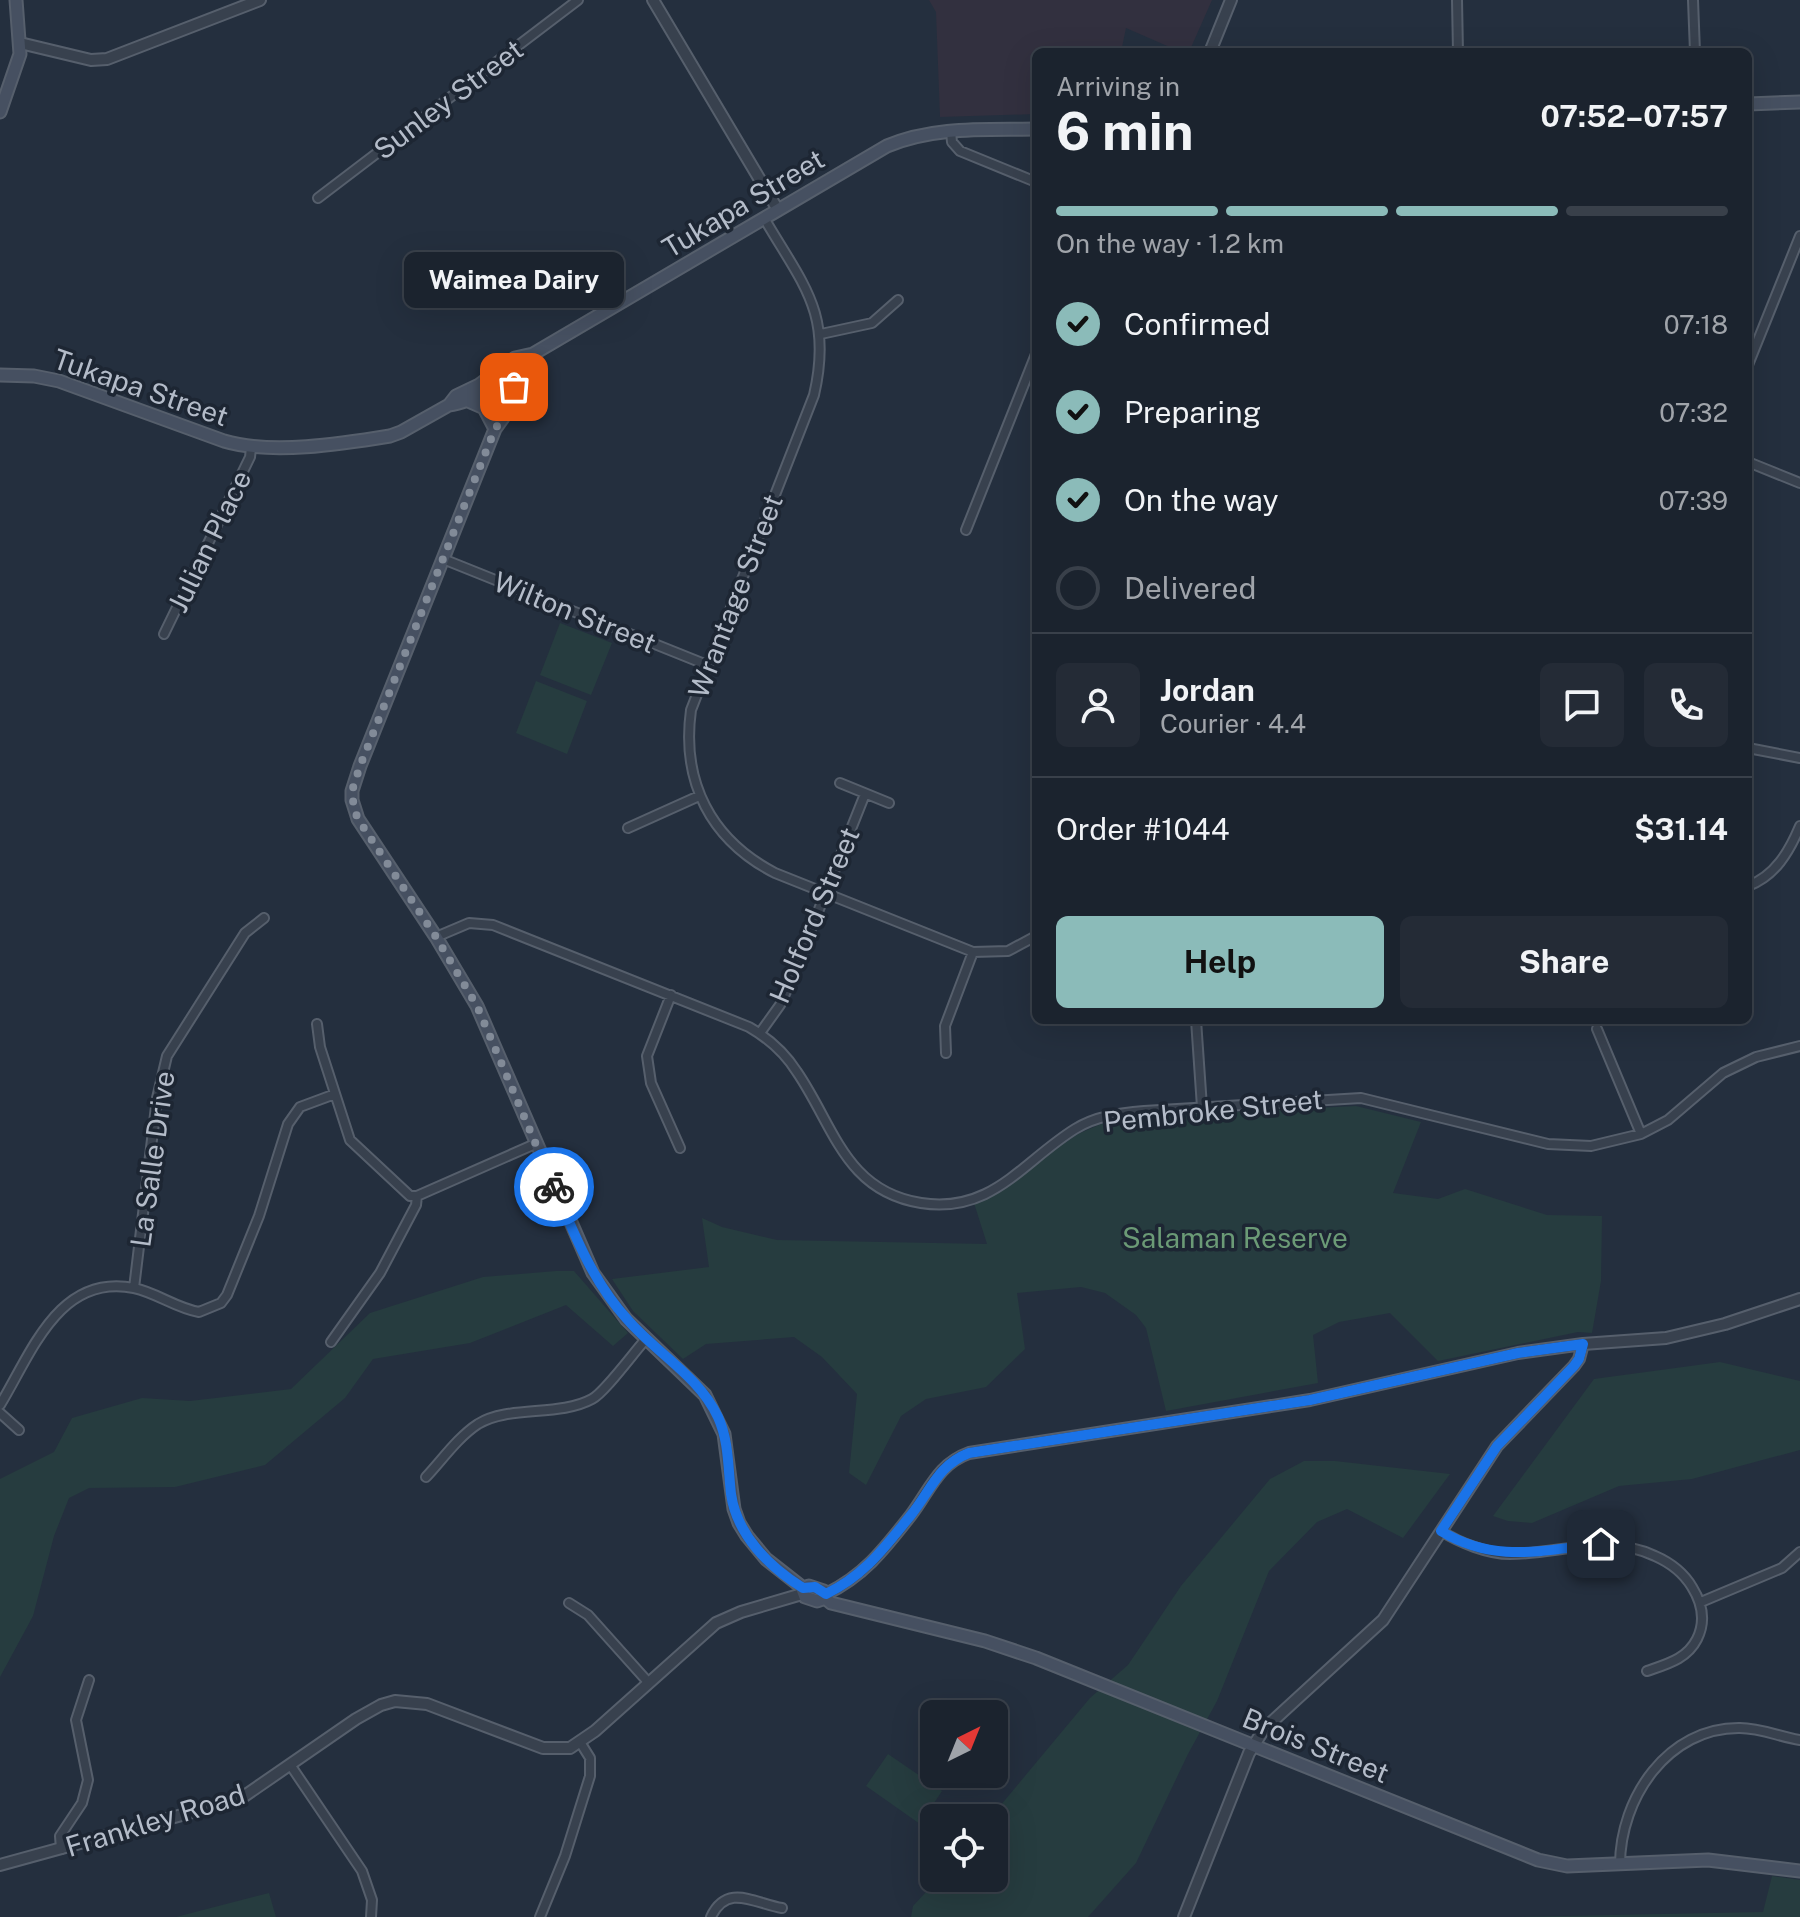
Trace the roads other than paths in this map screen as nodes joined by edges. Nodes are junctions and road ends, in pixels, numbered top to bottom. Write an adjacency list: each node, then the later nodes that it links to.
1 (16, 0): 8 (main road)
2 (260, 0): 8 (street)
3 (578, 0): 18 (street, Sunley Street)
4 (653, 0): 19 (street)
5 (1231, 0): 9 (street)
6 (1457, 0): 10 (street)
7 (1693, 0): 11 (street)
8 (20, 43): 14 (main road)
9 (1212, 48)
10 (1458, 48)
11 (1695, 48)
12 (1800, 102): 13 (main road)
13 (1752, 104)
14 (0, 112)
15 (1032, 129): 16 (main road, Tukapa Street)
16 (951, 132): 17 (street); 19 (main road, Tukapa Street)
17 (1032, 180)
18 (318, 198)
19 (778, 210): 20 (main road, Tukapa Street)
20 (764, 218): 23 (street, Wrantage Street); 24 (main road, Tukapa Street)
21 (1800, 236): 25 (street)
22 (898, 300): 23 (street)
23 (821, 334): 39 (street, Wrantage Street)
24 (533, 354): 28 (main road, Tukapa Street); 29 (main road)
25 (1752, 355)
26 (1032, 364): 36 (street)
27 (0, 375): 33 (main road, Tukapa Street)
28 (491, 377): 29 (main road); 31 (main road, Tukapa Street)
29 (503, 389): 30 (main road, Tukapa Street); 32 (main road); 32 (main road)
30 (468, 401): 31 (main road, Tukapa Street); 32 (main road)
31 (449, 405): 33 (main road, Tukapa Street)
32 (495, 429): 37 (main road)
33 (251, 448): 38 (street, Julian Place)
34 (1752, 464): 35 (street)
35 (1800, 483)
36 (966, 530)
37 (443, 559): 39 (street, Wilton Street); 51 (main road)
38 (164, 634)
39 (707, 665): 44 (street, Wrantage Street)
40 (1752, 749): 41 (street)
41 (1800, 758)
42 (840, 783): 43 (street, Holford Street)
43 (865, 794): 45 (street, Holford Street); 49 (street, Holford Street)
44 (699, 796): 47 (street); 49 (street, Wrantage Street)
45 (889, 803)
46 (1800, 826): 48 (street)
47 (628, 828)
48 (1752, 884)
49 (825, 893): 53 (street, Wrantage Street); 58 (street, Holford Street)
50 (264, 918): 67 (street, La Salle Drive)
51 (436, 937): 54 (street, Pembroke Street); 64 (main road)
52 (1032, 938): 53 (street, Wrantage Street)
53 (973, 952): 60 (street)
54 (671, 995): 58 (street, Pembroke Street); 65 (street)
55 (317, 1024): 61 (street)
56 (1196, 1024): 62 (street)
57 (1597, 1029): 63 (street)
58 (760, 1033): 62 (street, Pembroke Street)
59 (1800, 1046): 63 (street, Pembroke Street)
60 (946, 1053)
61 (335, 1094): 66 (street); 67 (street)
62 (1202, 1107): 63 (street, Pembroke Street)
63 (1641, 1134)
64 (535, 1144): 66 (street); 69 (main road)
65 (680, 1148)
66 (417, 1196): 70 (street)
67 (134, 1288): 72 (street)
68 (1800, 1299): 71 (street)
69 (646, 1339): 75 (street); 78 (main road)
70 (331, 1342)
71 (1583, 1344): 76 (street); 79 (street)
72 (0, 1405)
73 (0, 1413): 74 (street)
74 (19, 1430)
75 (426, 1477)
76 (1441, 1531): 80 (street); 87 (street)
77 (1800, 1552): 80 (street)
78 (802, 1591): 79 (main road, Brois Street); 84 (street)
79 (825, 1596): 87 (main road, Brois Street)
80 (1701, 1602): 82 (street)
81 (569, 1603): 84 (street)
82 (1647, 1671)
83 (89, 1680): 89 (street)
84 (648, 1682): 86 (street)
85 (1800, 1740): 91 (street)
86 (580, 1742): 88 (street, Frankley Road); 95 (street)
87 (1254, 1746): 91 (main road, Brois Street); 97 (street)
88 (291, 1766): 89 (street, Frankley Road); 94 (street)
89 (61, 1849): 90 (street, Frankley Road)
90 (0, 1865)
91 (1620, 1865): 92 (main road, Brois Street)
92 (1800, 1871)
93 (782, 1908): 96 (street)
94 (371, 1917)
95 (540, 1917)
96 (711, 1917)
97 (1184, 1917)

